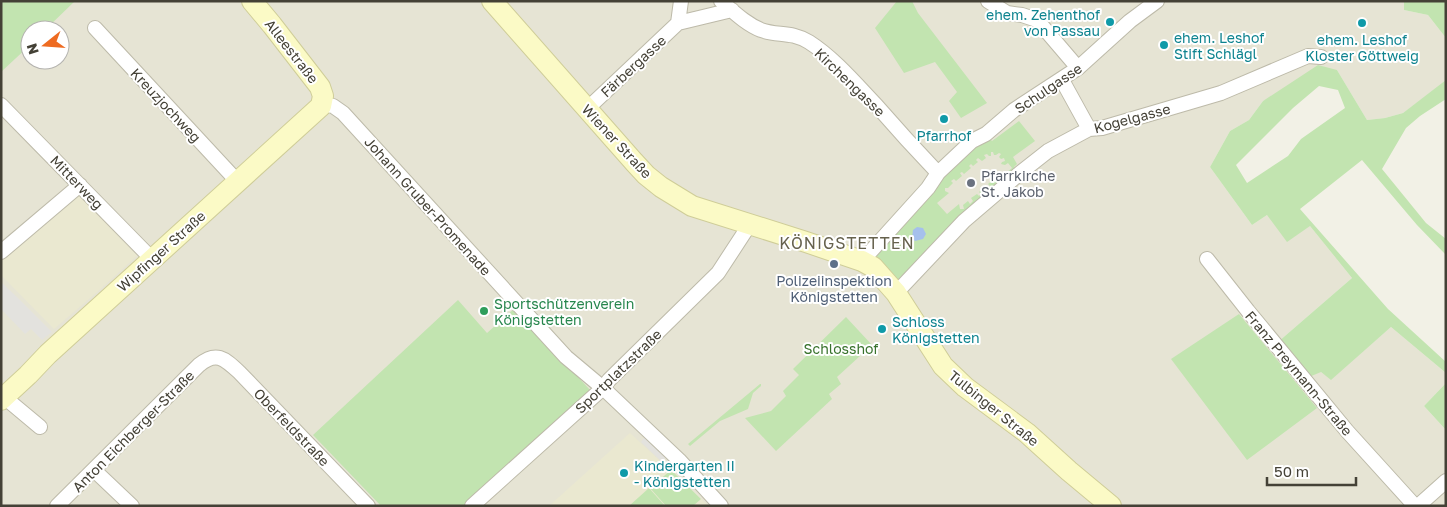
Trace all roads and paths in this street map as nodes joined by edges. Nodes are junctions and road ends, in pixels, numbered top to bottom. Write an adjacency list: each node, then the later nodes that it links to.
1 (252, 1): 12 (main road, Alleestraße)
2 (492, 1): 14 (main road, Wiener Straße)
3 (680, 1): 7 (street)
4 (988, 1): 10 (street)
5 (1157, 1): 10 (street, Schulgasse)
6 (727, 6): 7 (street, Färbergasse); 16 (street, Kirchengasse)
7 (678, 23): 14 (street, Färbergasse)
8 (95, 28): 17 (street, Kreuzjochweg)
9 (1321, 57): 15 (street, Kogelgasse)
10 (1078, 68): 11 (street, Schulgasse)
11 (1062, 80): 15 (street); 16 (street, Schulgasse)
12 (322, 104): 17 (main road, Wipfinger Straße); 26 (street, Johann Gruber-Promenade)
13 (2, 108): 18 (street, Mitterweg)
14 (587, 109): 19 (main road, Wiener Straße)
15 (1089, 129): 24 (street, Kogelgasse)
16 (938, 173): 23 (street, Schulgasse)
17 (237, 181): 21 (main road, Wipfinger Straße)
18 (80, 185): 20 (street); 21 (street, Mitterweg)
19 (750, 224): 23 (main road, Wiener Straße); 26 (street, Sportplatzstraße)
20 (1, 252)
21 (152, 259): 27 (main road, Wipfinger Straße)
22 (1207, 259): 37 (street, Franz Preymann-Straße)
23 (862, 261): 24 (main road, Tulbinger Straße)
24 (896, 293): 36 (main road, Tulbinger Straße)
25 (210, 358): 29 (street, Anton Eichberger-Straße); 34 (street, Oberfeldstraße)
26 (603, 388): 31 (street, Johann Gruber-Promenade); 35 (street, Sportplatzstraße)
27 (3, 399): 28 (street)
28 (40, 427)
29 (94, 470): 32 (street, Anton Eichberger-Straße); 33 (street)
30 (1446, 481): 37 (street)
31 (719, 505)
32 (57, 506)
33 (132, 506)
34 (368, 506)
35 (472, 506)
36 (1111, 506)
37 (1416, 506)

